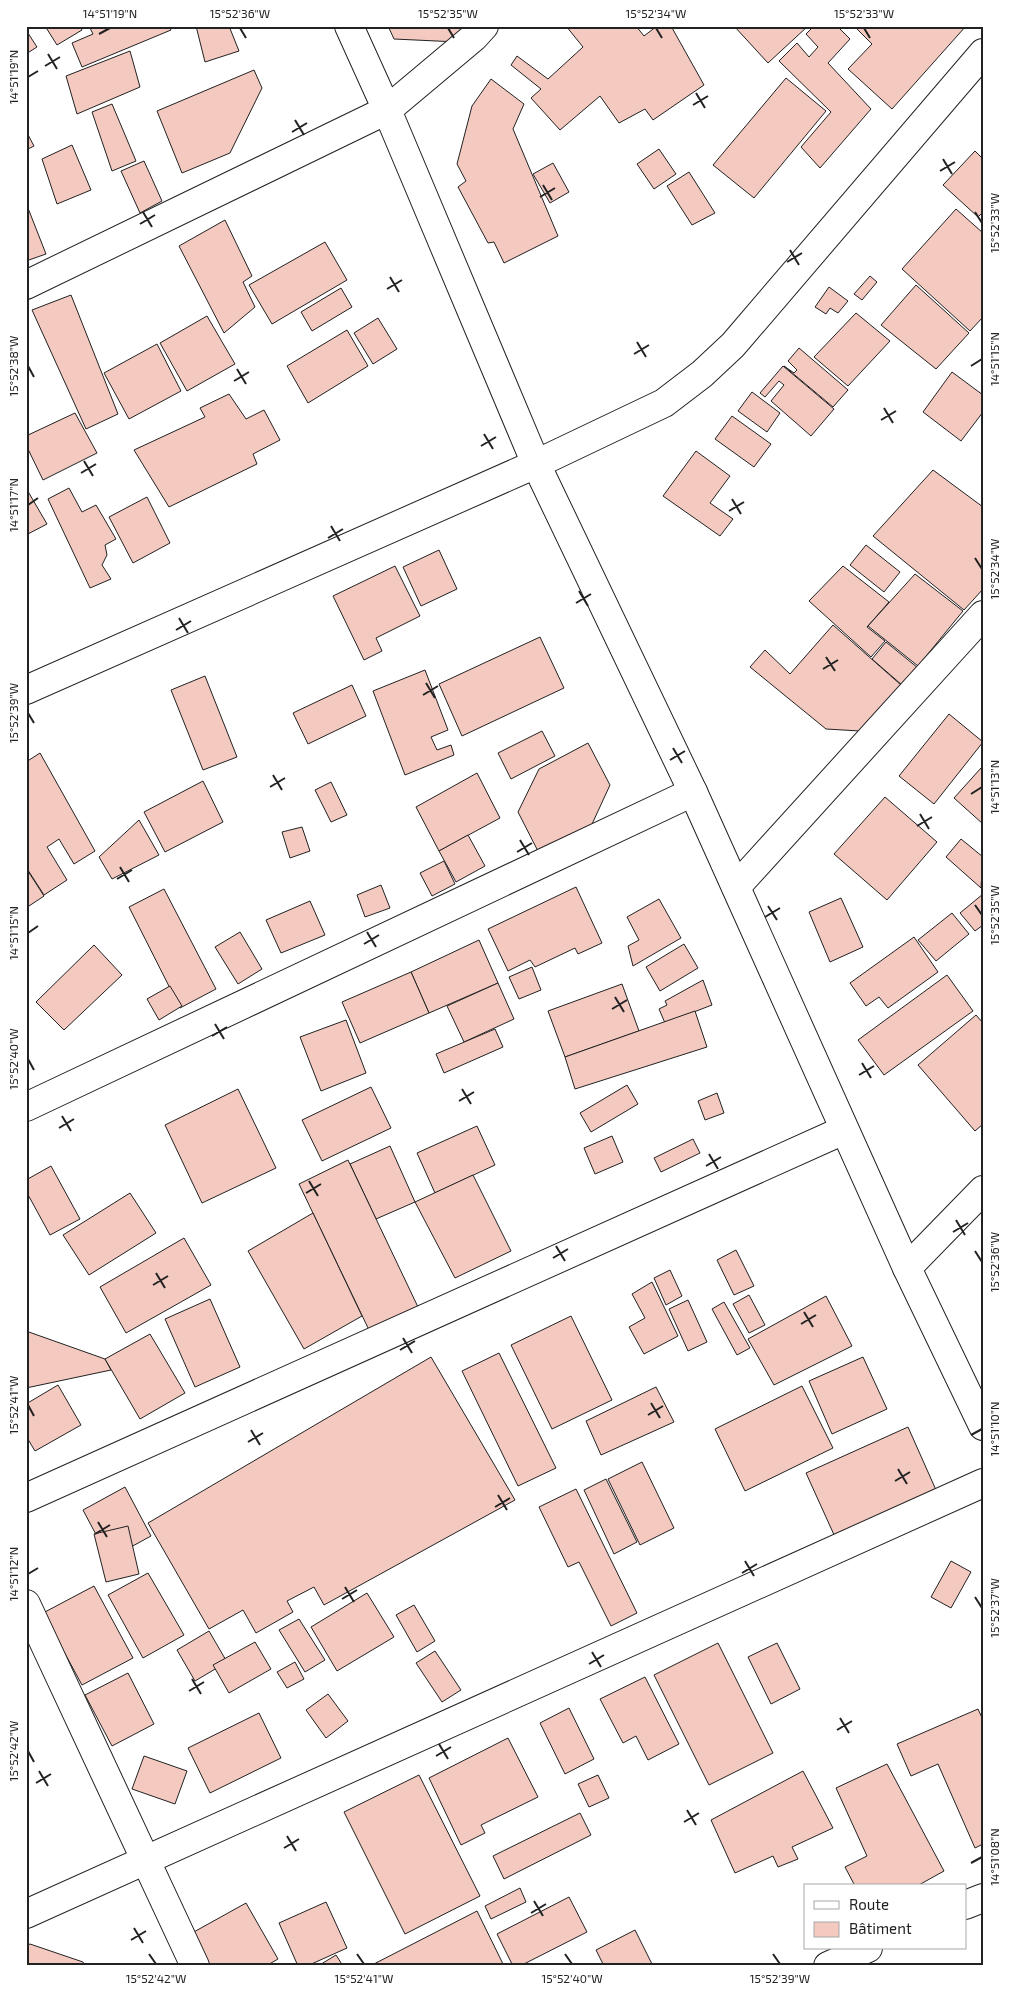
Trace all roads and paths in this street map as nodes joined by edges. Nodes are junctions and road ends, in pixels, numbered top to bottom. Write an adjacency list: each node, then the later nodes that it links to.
1 (349, 26): 4 (street)
2 (484, 26): 4 (street)
3 (983, 53): 6 (street)
4 (388, 110): 5 (street); 6 (street)
5 (26, 285)
6 (536, 464): 8 (street); 9 (street)
7 (983, 614): 10 (street)
8 (26, 690)
9 (693, 792): 10 (street); 11 (street)
10 (736, 887): 12 (street)
11 (26, 1107)
12 (844, 1130): 14 (street); 17 (street)
13 (983, 1190): 14 (street)
14 (907, 1268): 15 (street)
15 (983, 1426)
16 (983, 1483): 19 (street)
17 (26, 1498)
18 (26, 1604): 19 (street)
19 (145, 1859): 22 (street); 24 (street)
20 (983, 1898): 21 (street)
21 (966, 1906)
22 (26, 1914)
23 (864, 1950): 25 (street)
24 (195, 1966)
25 (828, 1966)

